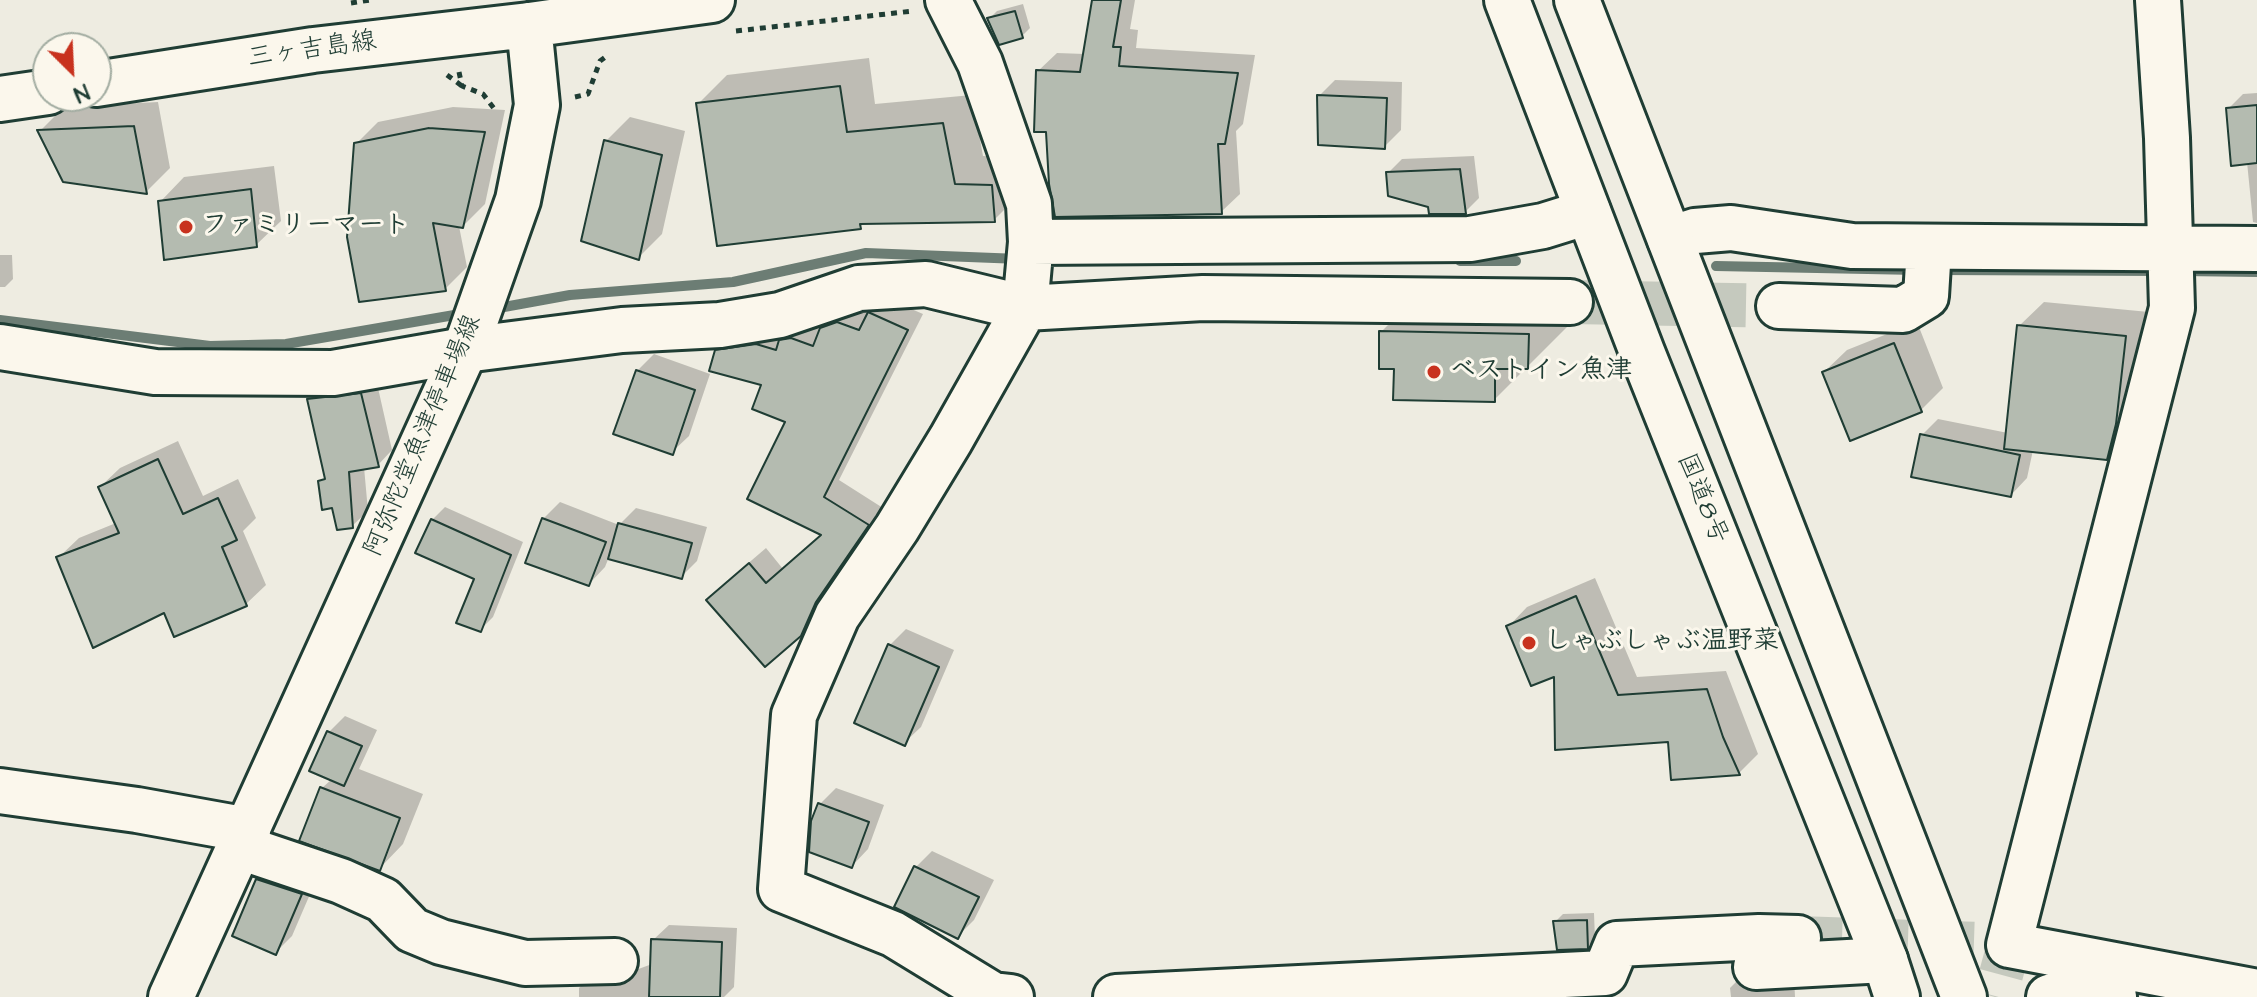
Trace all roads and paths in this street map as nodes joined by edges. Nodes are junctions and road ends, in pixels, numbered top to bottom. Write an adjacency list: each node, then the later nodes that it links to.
1 (1507, 0): 10 (main road, 国道8号)
2 (1577, 0): 11 (main road)
3 (2158, 0): 13 (main road)
4 (950, 3): 5 (path); 12 (main road)
5 (716, 16): 6 (main road)
6 (529, 25): 7 (main road, 三ヶ吉島線); 20 (main road, 阿弥陀堂魚津停車場線)
7 (112, 81)
8 (32, 94): 9 (main road)
9 (0, 99)
10 (1588, 212): 12 (main road); 26 (main road, 国道8号)
11 (1670, 239): 14 (main road); 32 (main road)
12 (1031, 242): 18 (main road)
13 (2169, 247): 14 (main road); 15 (main road); 27 (main road)
14 (1929, 248): 17 (main road)
15 (2257, 249)
16 (1570, 302): 18 (main road)
17 (1779, 306)
18 (1025, 308): 20 (main road); 30 (main road)
19 (0, 347): 20 (main road)
20 (465, 350): 22 (main road, 阿弥陀堂魚津停車場線)
21 (0, 791): 22 (main road)
22 (244, 839): 24 (main road); 29 (main road, 阿弥陀堂魚津停車場線)
23 (1798, 938): 25 (main road)
24 (615, 961)
25 (1605, 973): 26 (main road); 31 (main road)
26 (1891, 978)
27 (2177, 988): 28 (main road)
28 (2257, 992)
29 (171, 997)
30 (1011, 997)
31 (1116, 997)
32 (1964, 997)
33 (2049, 997): 34 (main road)
34 (2114, 997)

